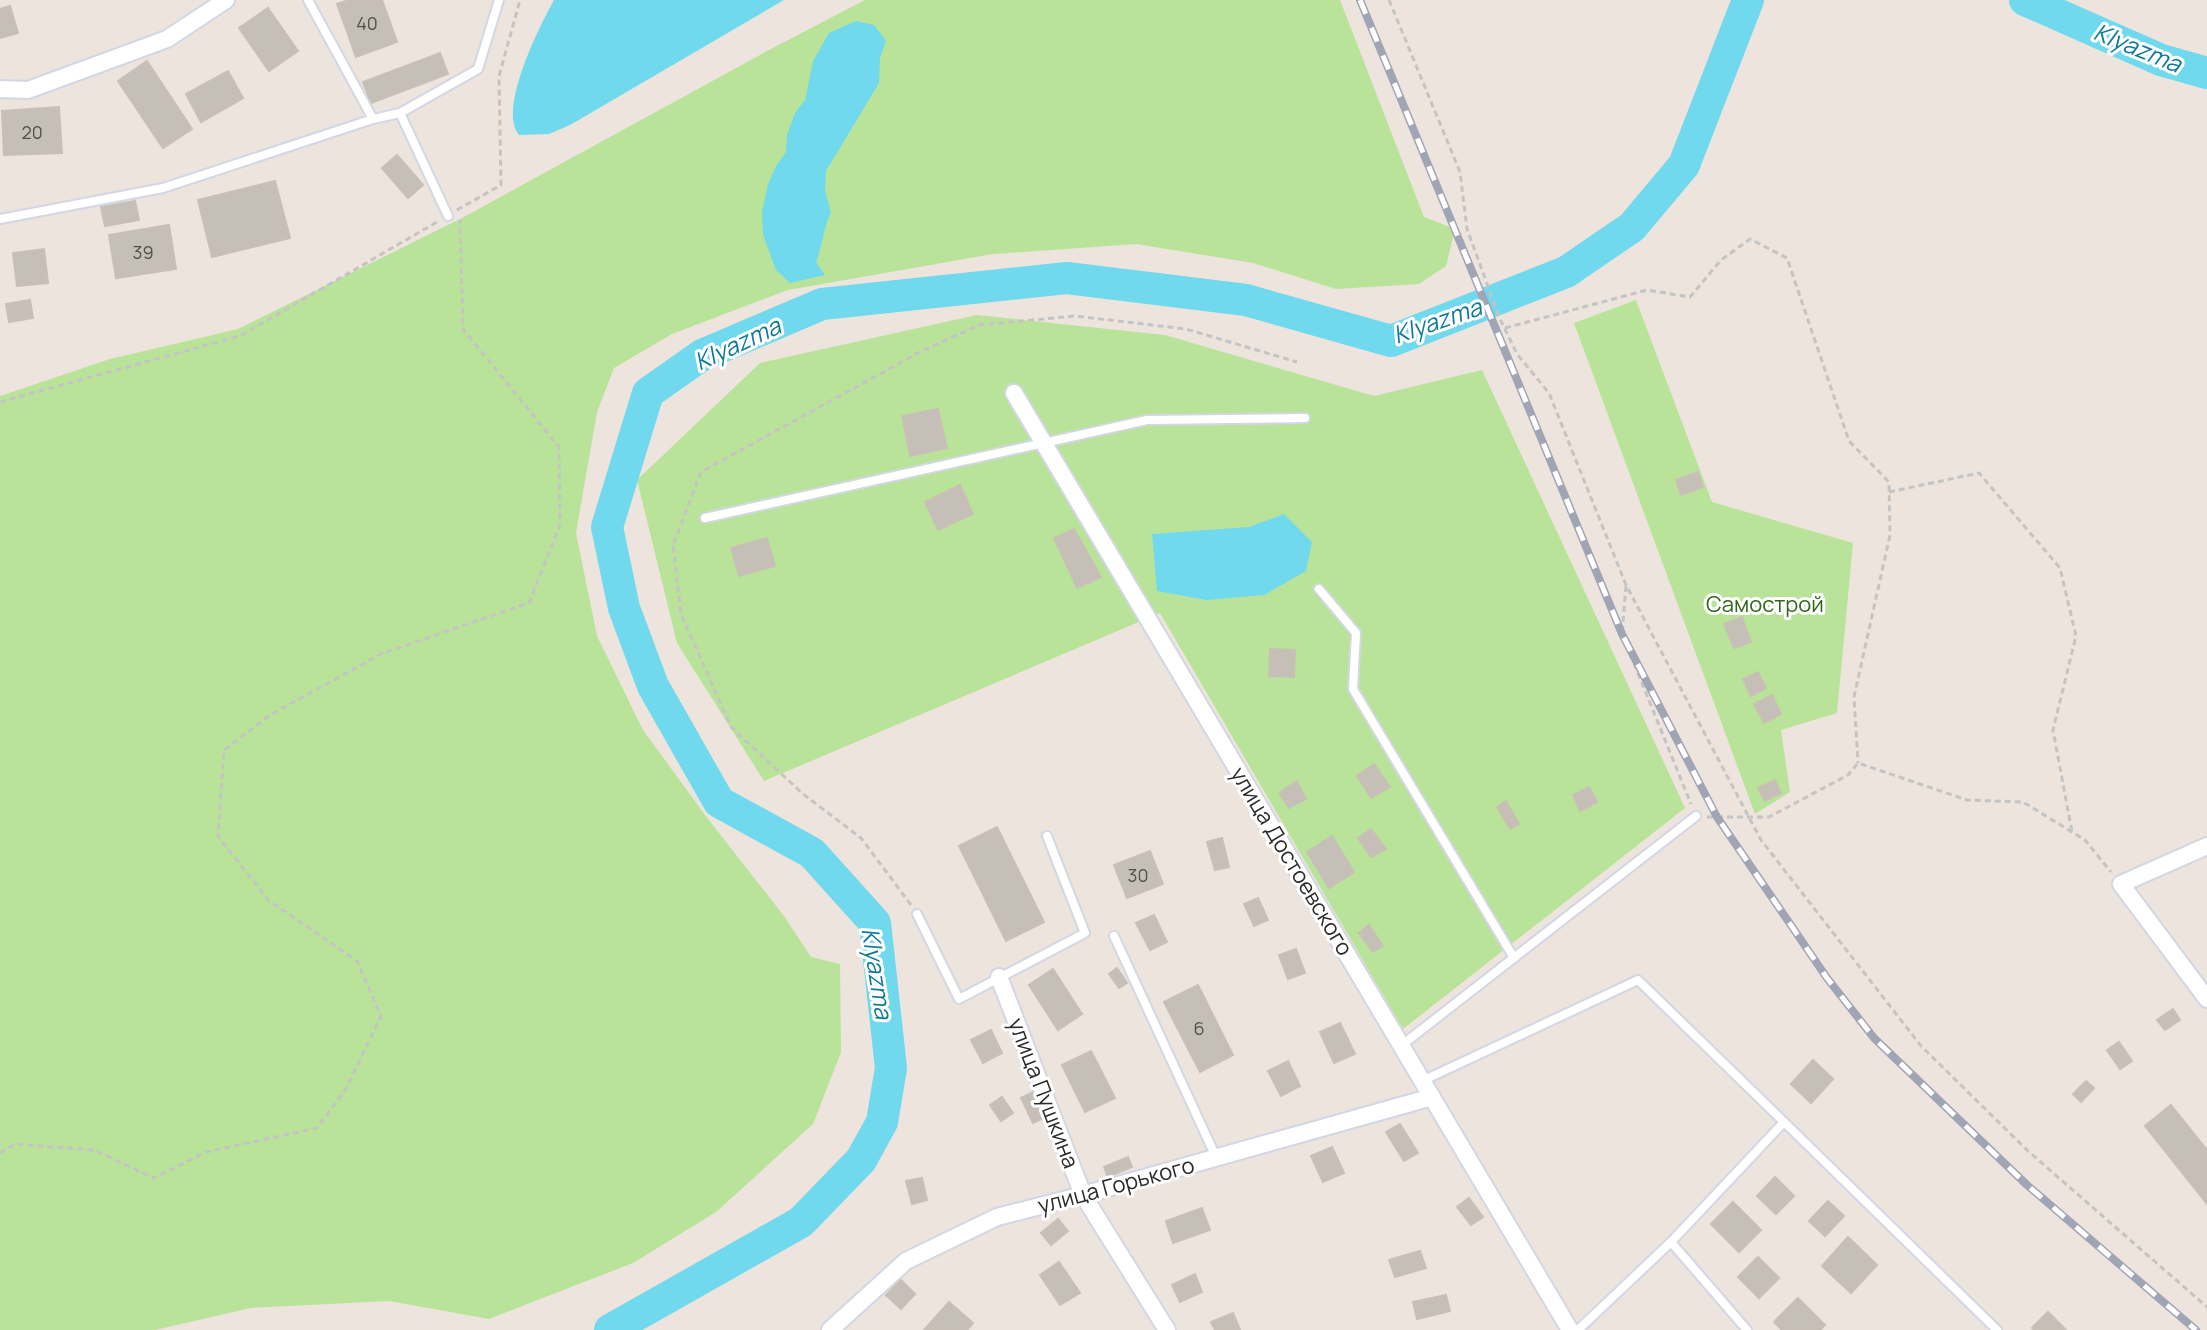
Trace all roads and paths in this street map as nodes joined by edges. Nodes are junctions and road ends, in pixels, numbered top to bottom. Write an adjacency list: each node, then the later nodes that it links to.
1 (226, 0): 6 (street)
2 (308, 0): 8 (lane)
3 (499, 0): 7 (lane)
4 (520, 0): 9 (path)
5 (1389, 0): 12 (path)
6 (0, 89)
7 (400, 113): 8 (lane); 10 (lane)
8 (373, 119): 11 (lane)
9 (460, 208): 10 (path); 38 (path)
10 (448, 216): 15 (path)
11 (0, 219)
12 (1505, 328): 18 (path); 20 (path)
13 (1297, 362): 29 (path)
14 (1014, 393): 17 (street, улица Достоевского)
15 (0, 402)
16 (1305, 418): 17 (lane)
17 (1043, 441): 19 (lane); 34 (street, улица Достоевского)
18 (1889, 492): 22 (path); 25 (path)
19 (705, 518)
20 (1626, 585): 23 (path); 24 (path)
21 (1319, 589): 31 (lane)
22 (1858, 763): 24 (path); 25 (path)
23 (1696, 816): 24 (path); 31 (lane)
24 (1749, 818): 42 (path)
25 (2072, 832): 28 (path)
26 (1047, 836): 32 (lane)
27 (2207, 846): 28 (street)
28 (2121, 884): 33 (street)
29 (917, 914): 32 (lane)
30 (1114, 936): 39 (lane)
31 (1514, 958): 34 (lane)
32 (999, 977): 40 (street, улица Пушкина)
33 (2207, 999)
34 (1402, 1045): 35 (street, улица Достоевского)
35 (1422, 1081): 36 (street, улица Достоевского); 37 (lane)
36 (1432, 1097): 39 (street, улица Горького); 45 (street, улица Достоевского)
37 (1784, 1122): 41 (lane); 48 (lane)
38 (0, 1153)
39 (1216, 1157): 40 (street, улица Горького)
40 (1083, 1195): 43 (street, улица Горького); 44 (street, улица Пушкина)
41 (1671, 1242): 46 (lane); 47 (lane)
42 (2207, 1307)
43 (830, 1330)
44 (1167, 1330)
45 (1570, 1330)
46 (1578, 1330)
47 (1747, 1330)
48 (1997, 1330)

